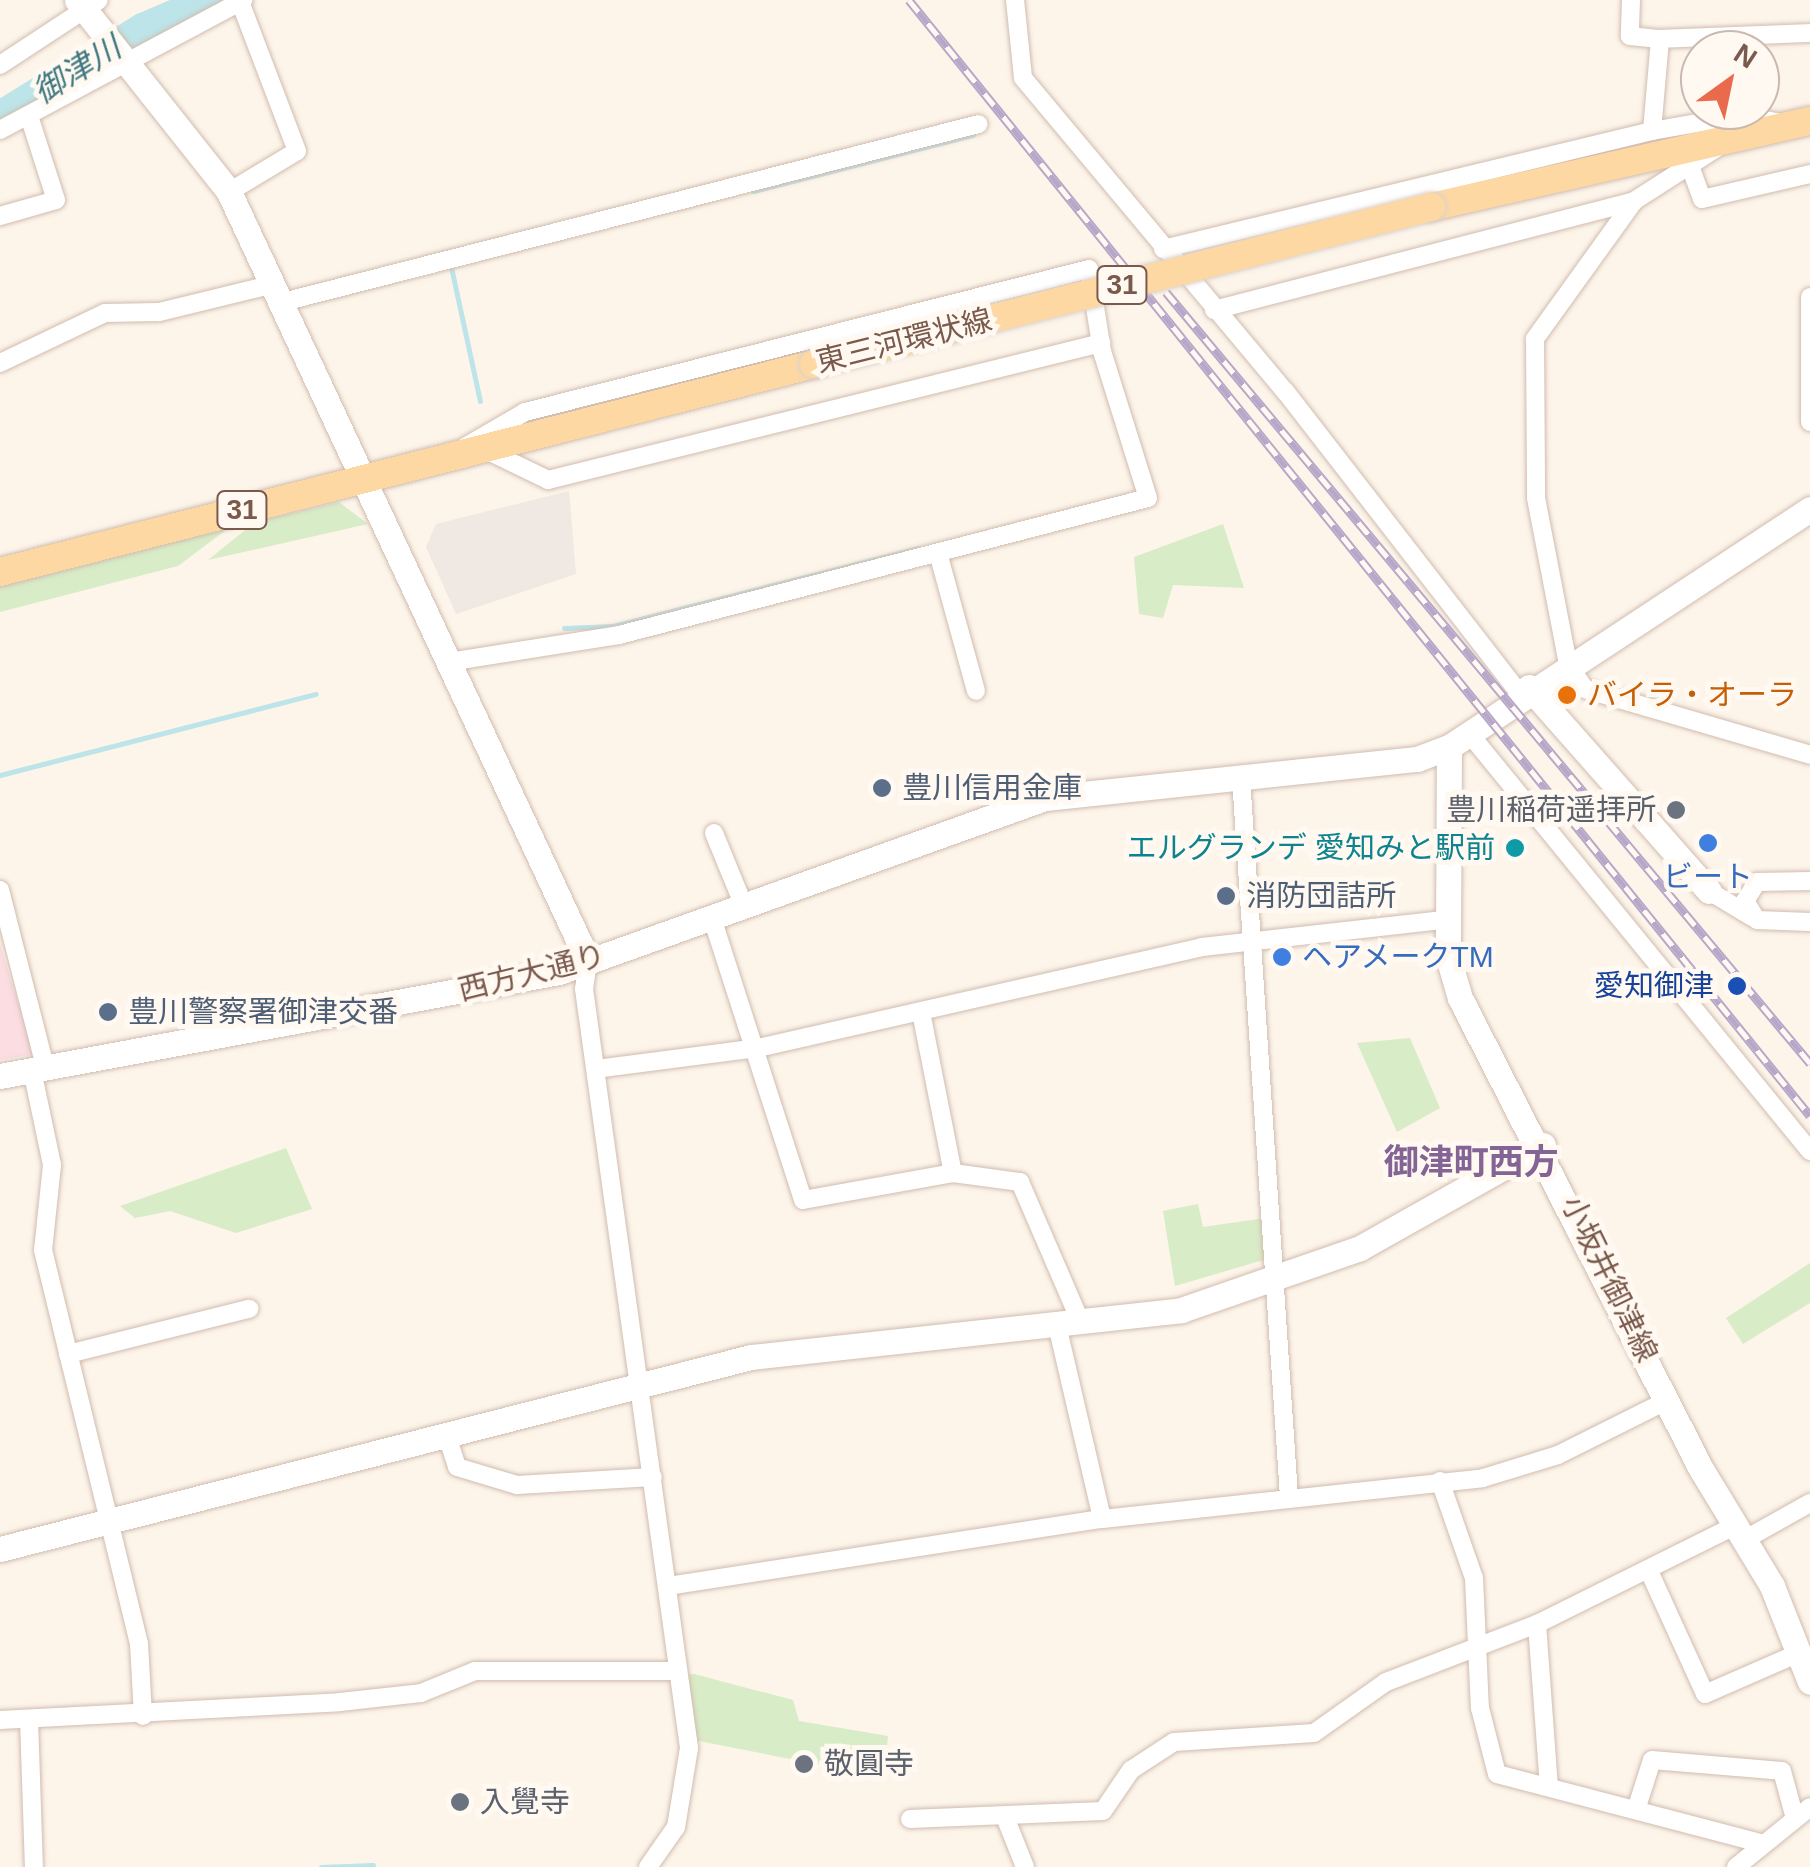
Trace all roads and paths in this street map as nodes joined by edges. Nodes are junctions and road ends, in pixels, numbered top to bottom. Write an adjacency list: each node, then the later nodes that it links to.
1 (1015, 0): 20 (street)
2 (1631, 0): 6 (street)
3 (242, 1): 7 (street); 17 (street)
4 (86, 5): 7 (street); 8 (street)
5 (1810, 33): 6 (street)
6 (1660, 39): 13 (street)
7 (124, 55): 9 (street); 17 (street)
8 (0, 66)
9 (28, 116): 12 (street); 19 (street)
10 (1799, 123): 13 (street); 14 (main road, 東三河環状線 / 31)
11 (979, 124): 21 (street)
12 (0, 130)
13 (1652, 131): 20 (street)
14 (1738, 134): 15 (street); 27 (main road, 東三河環状線 / 31, bridge)
15 (1690, 166): 16 (street); 18 (street)
16 (1810, 174)
17 (229, 192): 21 (street)
18 (1634, 201): 23 (street); 34 (street)
19 (0, 216)
20 (1163, 250): 23 (street)
21 (279, 293): 25 (street); 29 (street)
22 (1810, 297): 26 (street)
23 (1214, 310): 35 (street)
24 (1101, 342): 27 (street); 28 (street); 31 (street)
25 (0, 363)
26 (1810, 422)
27 (484, 449): 28 (main road, 東三河環状線 / 31)
28 (448, 459): 29 (main road, 東三河環状線 / 31)
29 (371, 481): 32 (main road, 東三河環状線 / 31); 33 (street)
30 (1810, 509): 34 (street)
31 (938, 552): 33 (street); 36 (street)
32 (0, 572)
33 (455, 662): 51 (street)
34 (1568, 664): 35 (street); 38 (street)
35 (1524, 690): 37 (street); 44 (street)
36 (976, 691)
37 (1458, 740): 39 (street, 西方大通り); 47 (street, 小坂井御津線); 58 (street)
38 (1810, 754)
39 (1241, 778): 45 (street, 西方大通り); 50 (street)
40 (714, 832): 45 (street)
41 (1810, 881): 42 (street)
42 (1751, 886): 44 (street); 48 (street)
43 (0, 890): 54 (street)
44 (1716, 896): 48 (street)
45 (744, 906): 46 (street, 西方大通り)
46 (712, 918): 51 (street, 西方大通り); 53 (street)
47 (1450, 919): 50 (street); 57 (street, 小坂井御津線)
48 (1757, 920): 49 (street)
49 (1810, 922)
50 (1254, 938): 52 (street); 60 (street)
51 (588, 960): 54 (street, 西方大通り); 55 (street)
52 (921, 1012): 53 (street); 59 (street)
53 (758, 1048): 55 (street); 59 (street)
54 (38, 1068): 56 (street, 西方大通り); 63 (street)
55 (596, 1069): 64 (street)
56 (0, 1076)
57 (1543, 1144): 60 (street); 65 (street, 小坂井御津線)
58 (1810, 1151)
59 (953, 1173): 62 (street)
60 (1275, 1278): 62 (street); 69 (street)
61 (249, 1309): 63 (street)
62 (1069, 1324): 64 (street); 71 (street)
63 (68, 1354): 72 (street)
64 (642, 1390): 66 (street); 67 (street)
65 (1668, 1400): 68 (street); 73 (street, 小坂井御津線)
66 (448, 1440): 67 (street); 72 (street)
67 (653, 1477): 76 (street)
68 (1440, 1481): 69 (street); 77 (street)
69 (1289, 1497): 71 (street)
70 (1810, 1503): 73 (street)
71 (1102, 1519): 76 (street)
72 (110, 1522): 74 (street); 84 (street)
73 (1739, 1533): 75 (street); 81 (street, 小坂井御津線)
74 (0, 1549)
75 (1649, 1571): 78 (street); 81 (street)
76 (668, 1586): 82 (street)
77 (1478, 1600): 79 (street); 80 (street)
78 (1537, 1624): 79 (street); 87 (street)
79 (1500, 1639): 80 (street)
80 (1478, 1647): 87 (street); 90 (street)
81 (1799, 1653): 83 (street, 小坂井御津線)
82 (678, 1671): 84 (street); 94 (street)
83 (1810, 1682)
84 (143, 1716): 85 (street)
85 (30, 1719): 86 (street); 93 (street)
86 (0, 1720)
87 (1548, 1786): 88 (street)
88 (1636, 1810): 89 (street); 92 (street)
89 (1802, 1811): 92 (street)
90 (1005, 1817): 91 (street); 95 (street)
91 (910, 1819)
92 (1760, 1842): 96 (street)
93 (34, 1867)
94 (648, 1867)
95 (1025, 1867)
96 (1736, 1867)

